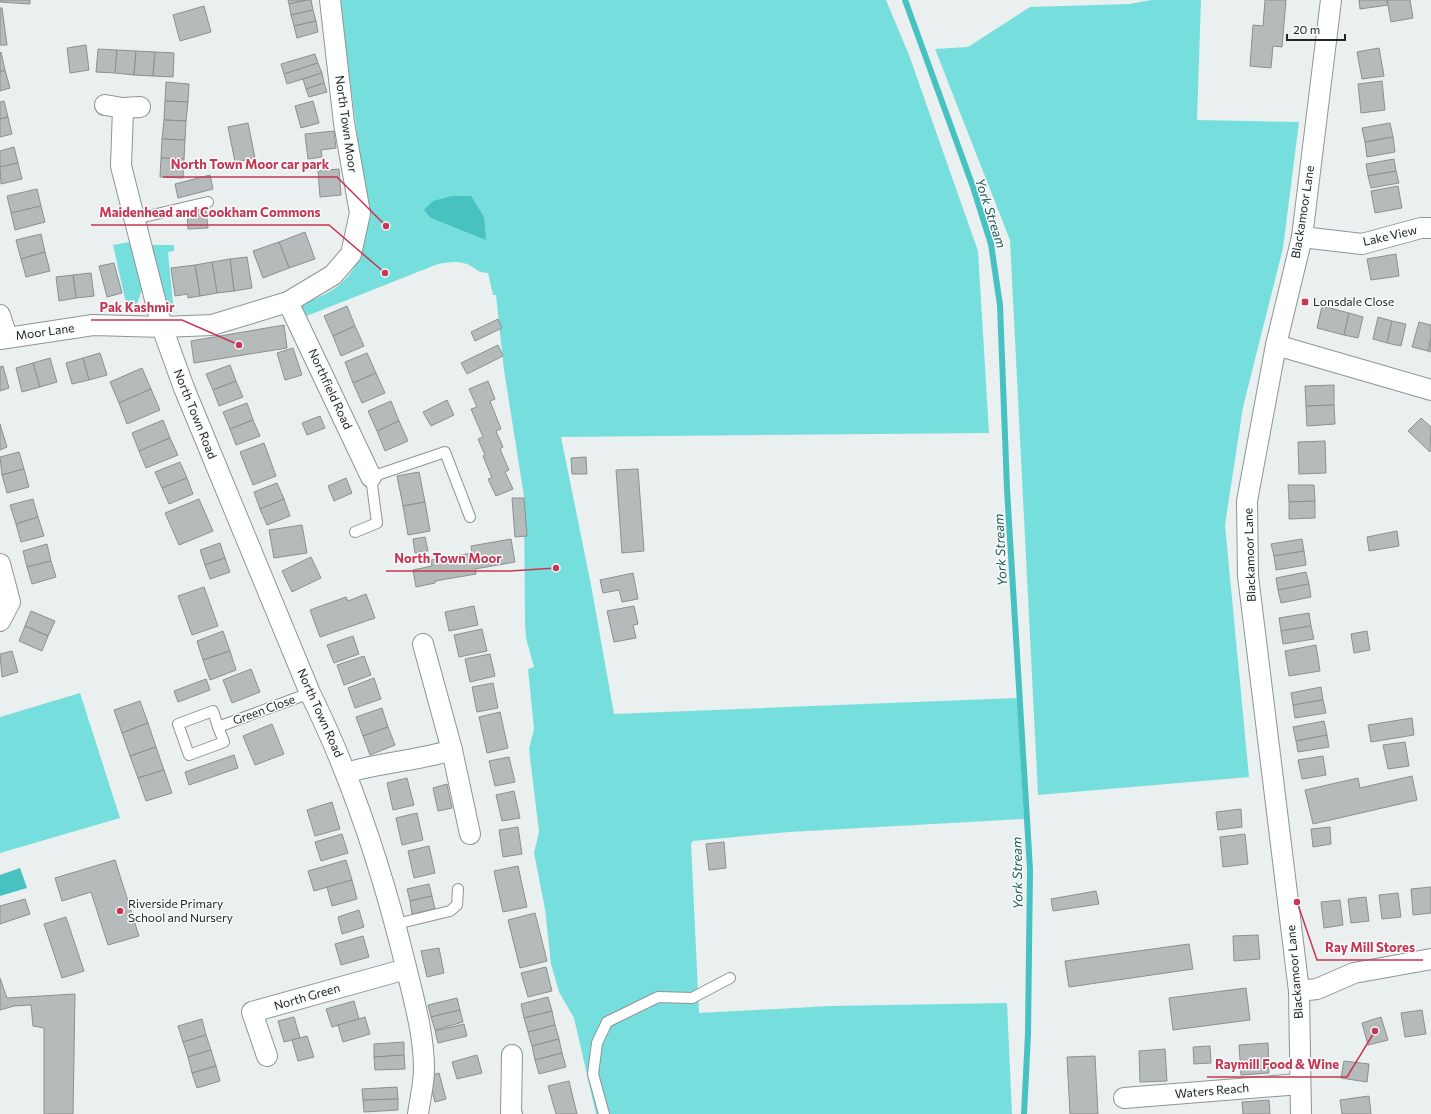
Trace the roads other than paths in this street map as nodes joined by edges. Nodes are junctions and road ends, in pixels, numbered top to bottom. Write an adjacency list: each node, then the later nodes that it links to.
1 (330, 0): 8 (street, North Town Moor)
2 (1331, 0): 7 (street, Blackamoor Lane)
3 (123, 107): 5 (street, North Town Road)
4 (208, 202): 5 (lane)
5 (135, 219): 10 (street, North Town Road)
6 (1431, 228): 7 (street, Lake View)
7 (1302, 237): 12 (street, Blackamoor Lane)
8 (288, 302): 10 (street, North Town Moor); 14 (street, Northfield Road)
9 (0, 315): 11 (street)
10 (162, 327): 11 (street, Moor Lane); 20 (street, North Town Road)
11 (3, 338)
12 (1276, 346): 13 (street); 30 (street, Blackamoor Lane)
13 (1431, 390)
14 (371, 477): 15 (lane); 16 (lane)
15 (470, 517)
16 (355, 532)
17 (0, 564): 18 (street)
18 (0, 621)
19 (423, 644): 22 (street)
20 (310, 693): 21 (lane, Green Close); 23 (street, North Town Road)
21 (218, 727): 21 (lane, Green Close)
22 (452, 750): 23 (street); 24 (street)
23 (346, 773): 26 (street, North Town Road)
24 (470, 834)
25 (458, 890): 26 (lane)
26 (396, 924): 28 (street, North Town Road)
27 (1431, 959): 30 (street)
28 (406, 969): 32 (street, North Green); 35 (street, North Town Road)
29 (730, 978): 37 (lane)
30 (1299, 991): 33 (street, Blackamoor Lane)
31 (512, 1055): 36 (street)
32 (267, 1056)
33 (1300, 1084): 34 (street, Waters Reach); 38 (street, Blackamoor Lane)
34 (1124, 1098)
35 (418, 1114)
36 (508, 1114)
37 (604, 1114)
38 (1301, 1114)

